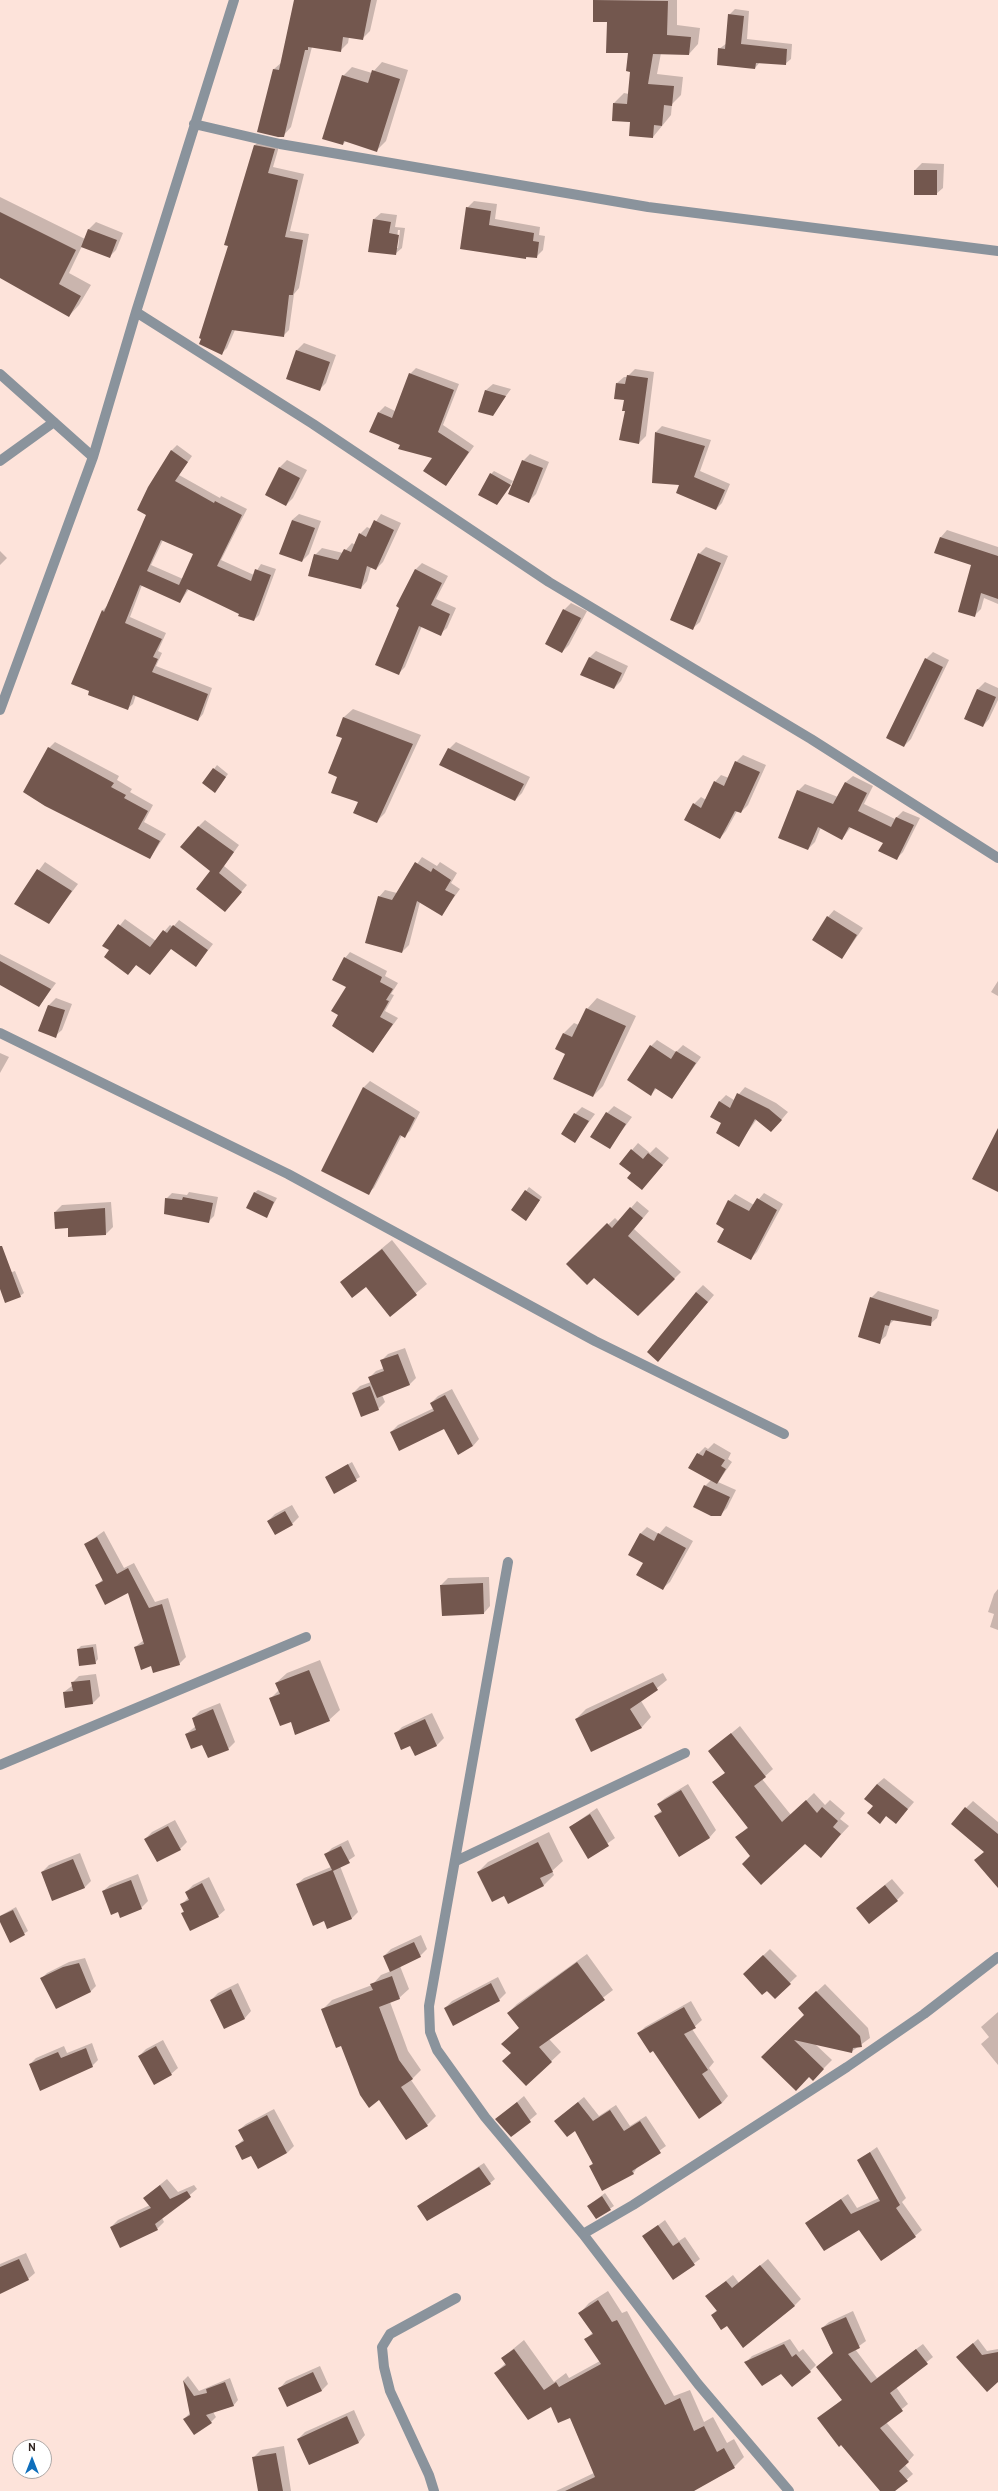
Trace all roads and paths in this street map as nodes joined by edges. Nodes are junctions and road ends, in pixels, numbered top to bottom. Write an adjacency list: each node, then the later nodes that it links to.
1 (234, 0): 2 (street)
2 (194, 124): 3 (street); 4 (street)
3 (998, 251)
4 (136, 312): 7 (street); 10 (street)
5 (0, 374): 6 (street)
6 (54, 422): 7 (street); 8 (street)
7 (93, 457): 9 (street)
8 (0, 461)
9 (0, 710)
10 (998, 858)
11 (0, 1032): 12 (street)
12 (784, 1434)
13 (508, 1562): 17 (street)
14 (306, 1636): 16 (street)
15 (685, 1752): 17 (street)
16 (0, 1765)
17 (456, 1861): 19 (street)
18 (998, 1957): 19 (street)
19 (583, 2234): 22 (street)
20 (456, 2298): 21 (street)
21 (434, 2491)
22 (789, 2491)

